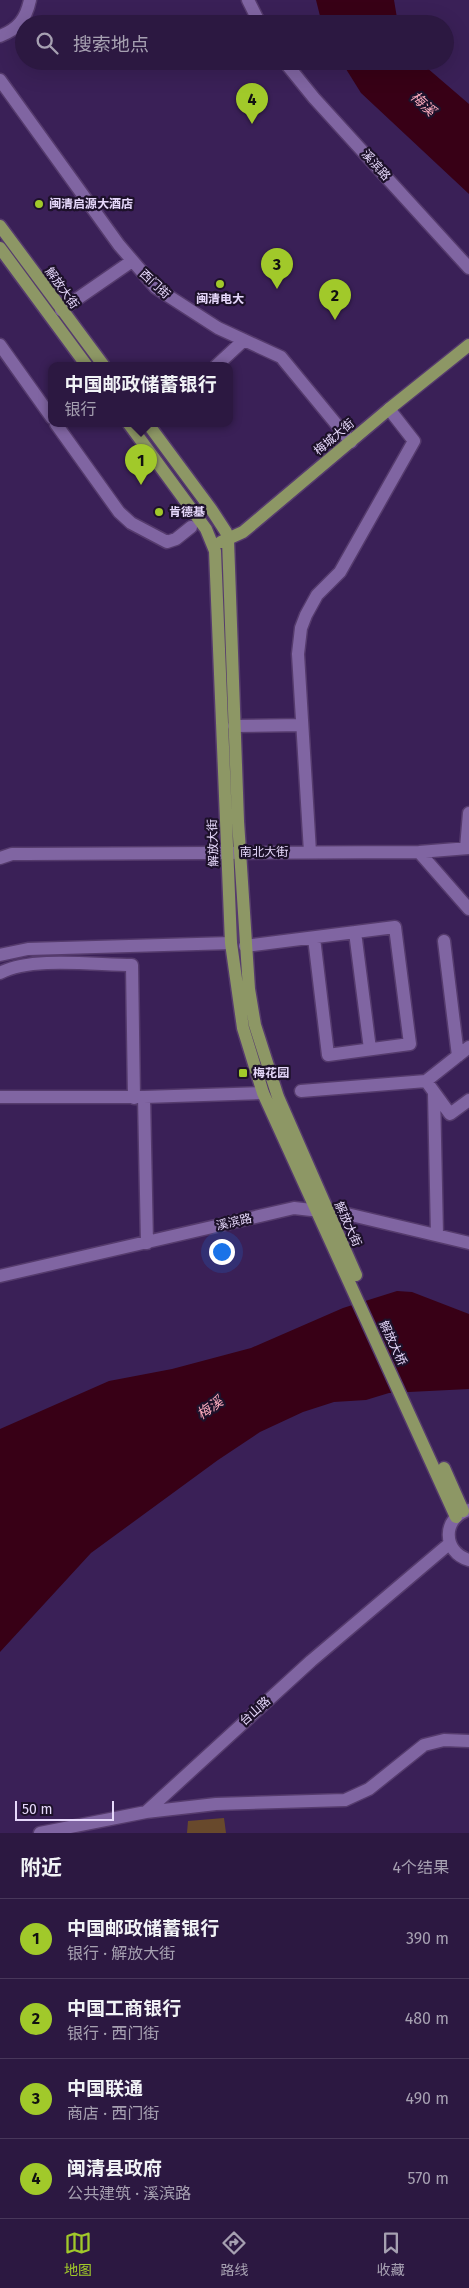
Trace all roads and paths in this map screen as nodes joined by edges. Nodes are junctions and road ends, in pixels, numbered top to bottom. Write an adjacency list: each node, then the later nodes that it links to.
1 (30, 0): 3 (street)
2 (248, 0): 4 (street)
3 (26, 15)
4 (256, 15)
5 (15, 29): 6 (street)
6 (0, 36)
7 (291, 70): 12 (street, 溪滨路)
8 (0, 80): 11 (street, 西门街)
9 (0, 226): 13 (main road, 解放大街)
10 (0, 248): 17 (main road)
11 (132, 261): 13 (street); 14 (street, 西门街)
12 (469, 268)
13 (60, 310): 18 (main road, 解放大街)
14 (244, 340): 19 (street); 25 (street, 西门街)
15 (0, 345): 21 (street)
16 (469, 345): 20 (main road, 梅城大街)
17 (84, 362)
18 (101, 362)
19 (220, 362)
20 (389, 409): 25 (main road, 梅城大街); 29 (street)
21 (48, 412)
22 (58, 427): 26 (street)
23 (131, 427): 28 (main road, 解放大街)
24 (153, 427): 27 (main road, 解放大街)
25 (351, 442): 27 (main road, 梅城大街)
26 (191, 527)
27 (228, 540): 28 (main road, 梅城大街); 30 (main road, 解放大街)
28 (213, 542): 33 (main road, 解放大街)
29 (302, 725): 30 (street); 34 (street)
30 (234, 726): 33 (main road, 解放大街)
31 (469, 813): 32 (street)
32 (468, 848): 35 (street, 南北大街)
33 (233, 852): 34 (street, 南北大街); 36 (street, 南北大街); 41 (main road, 解放大街); 42 (main road, 解放大街)
34 (310, 852): 35 (street, 南北大街)
35 (419, 852): 37 (street)
36 (0, 858)
37 (469, 909)
38 (355, 932): 39 (street); 46 (street); 46 (street)
39 (314, 938): 42 (street); 46 (street)
40 (444, 941): 47 (street)
41 (231, 943): 43 (street); 50 (main road, 解放大街)
42 (245, 946): 55 (main road, 解放大街)
43 (0, 955)
44 (0, 973): 53 (street)
45 (469, 1047): 47 (street)
46 (370, 1049)
47 (458, 1056): 48 (street)
48 (426, 1080): 49 (street); 51 (street)
49 (302, 1091)
50 (263, 1093): 53 (street); 55 (main road, 解放大街)
51 (434, 1093): 54 (street); 56 (street)
52 (0, 1097): 53 (street)
53 (139, 1098): 58 (street)
54 (469, 1100)
55 (322, 1210): 56 (street, 溪滨路); 58 (street, 溪滨路); 59 (main road, 解放大街)
56 (437, 1235): 57 (street, 溪滨路)
57 (469, 1243)
58 (147, 1244): 60 (street, 溪滨路)
59 (347, 1265): 61 (main road, 解放大桥)
60 (0, 1276)
61 (463, 1513): 62 (street)
62 (450, 1544): 63 (street); 65 (street, 台山路)
63 (469, 1560)
64 (469, 1741): 65 (street)
65 (146, 1812): 66 (street)
66 (40, 1833)

